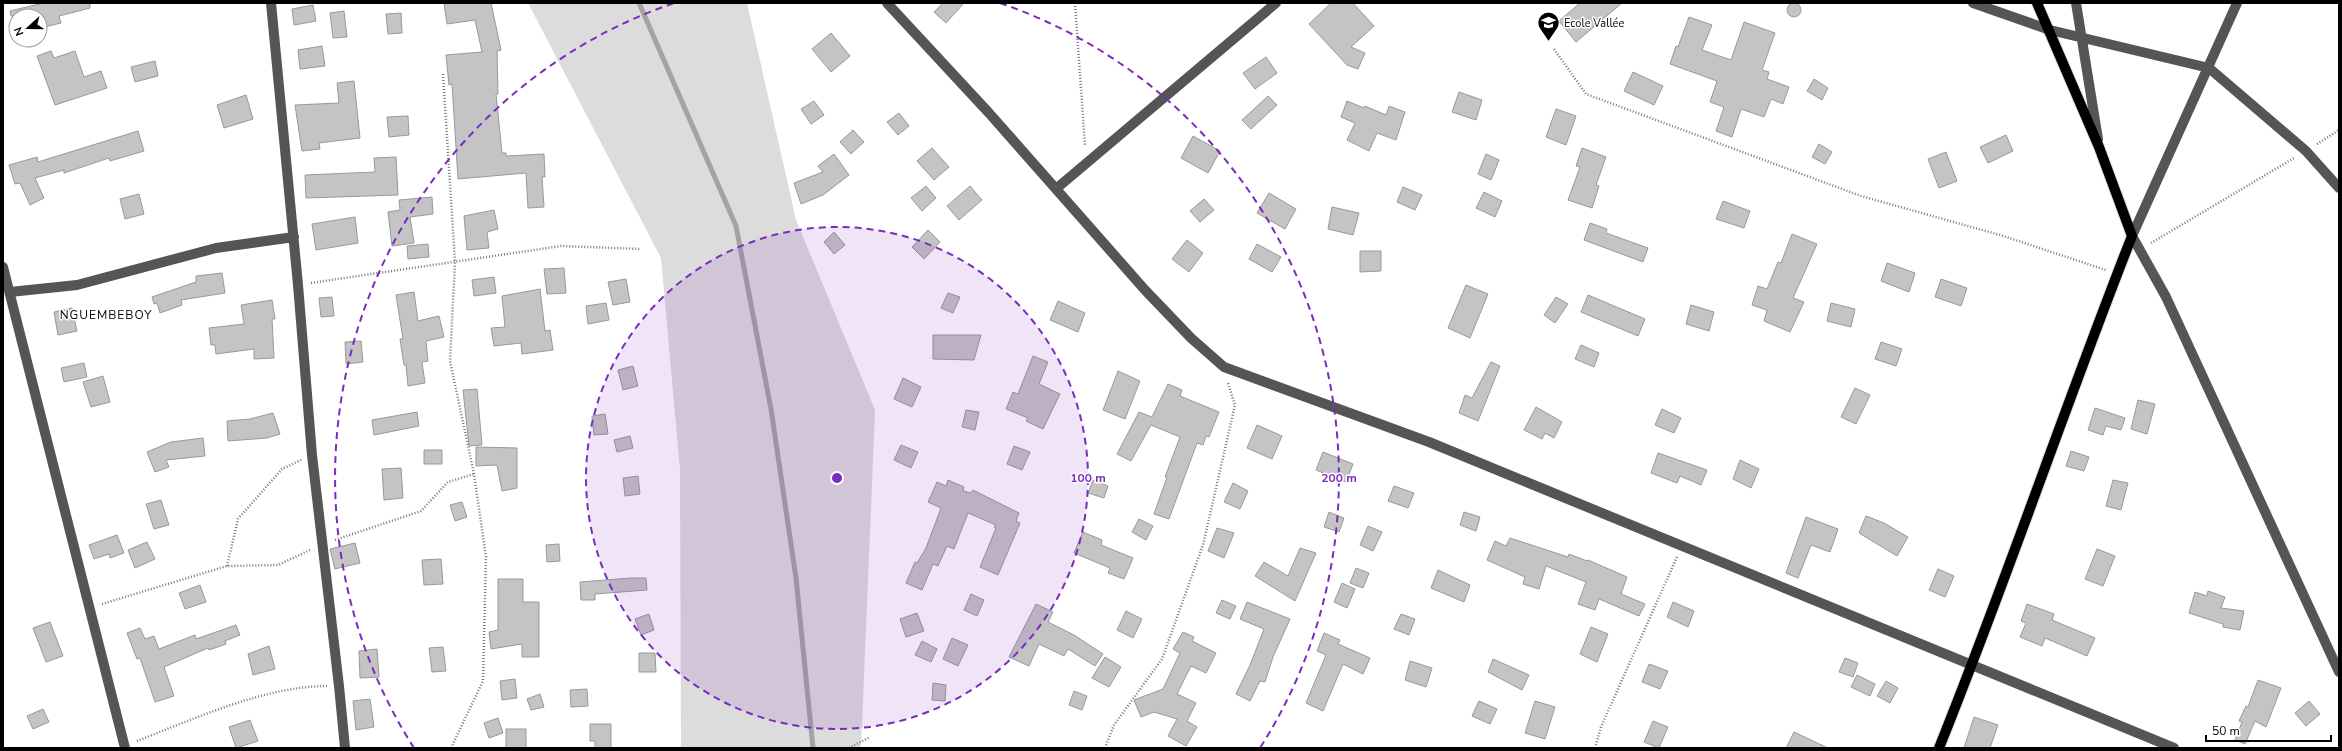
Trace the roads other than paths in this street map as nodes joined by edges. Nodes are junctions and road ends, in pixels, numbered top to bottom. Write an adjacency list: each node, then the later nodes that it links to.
1 (272, 3): 15 (street)
2 (887, 3): 12 (street)
3 (1276, 3): 12 (street)
4 (1973, 3): 8 (street)
5 (2037, 3): 8 (main road)
6 (2076, 3): 9 (street)
7 (2237, 3): 10 (street)
8 (2050, 30): 9 (street); 11 (main road)
9 (2082, 37): 10 (street); 11 (street)
10 (2209, 68): 13 (street); 14 (street)
11 (2099, 147): 14 (main road)
12 (1057, 188): 18 (street)
13 (2339, 188)
14 (2132, 236): 18 (main road); 19 (street)
15 (294, 237): 17 (street); 21 (street)
16 (3, 267): 17 (street)
17 (10, 292): 20 (street)
18 (1972, 664): 22 (main road); 23 (street)
19 (2339, 672)
20 (125, 747)
21 (344, 748)
22 (1939, 748)
23 (2174, 748)

